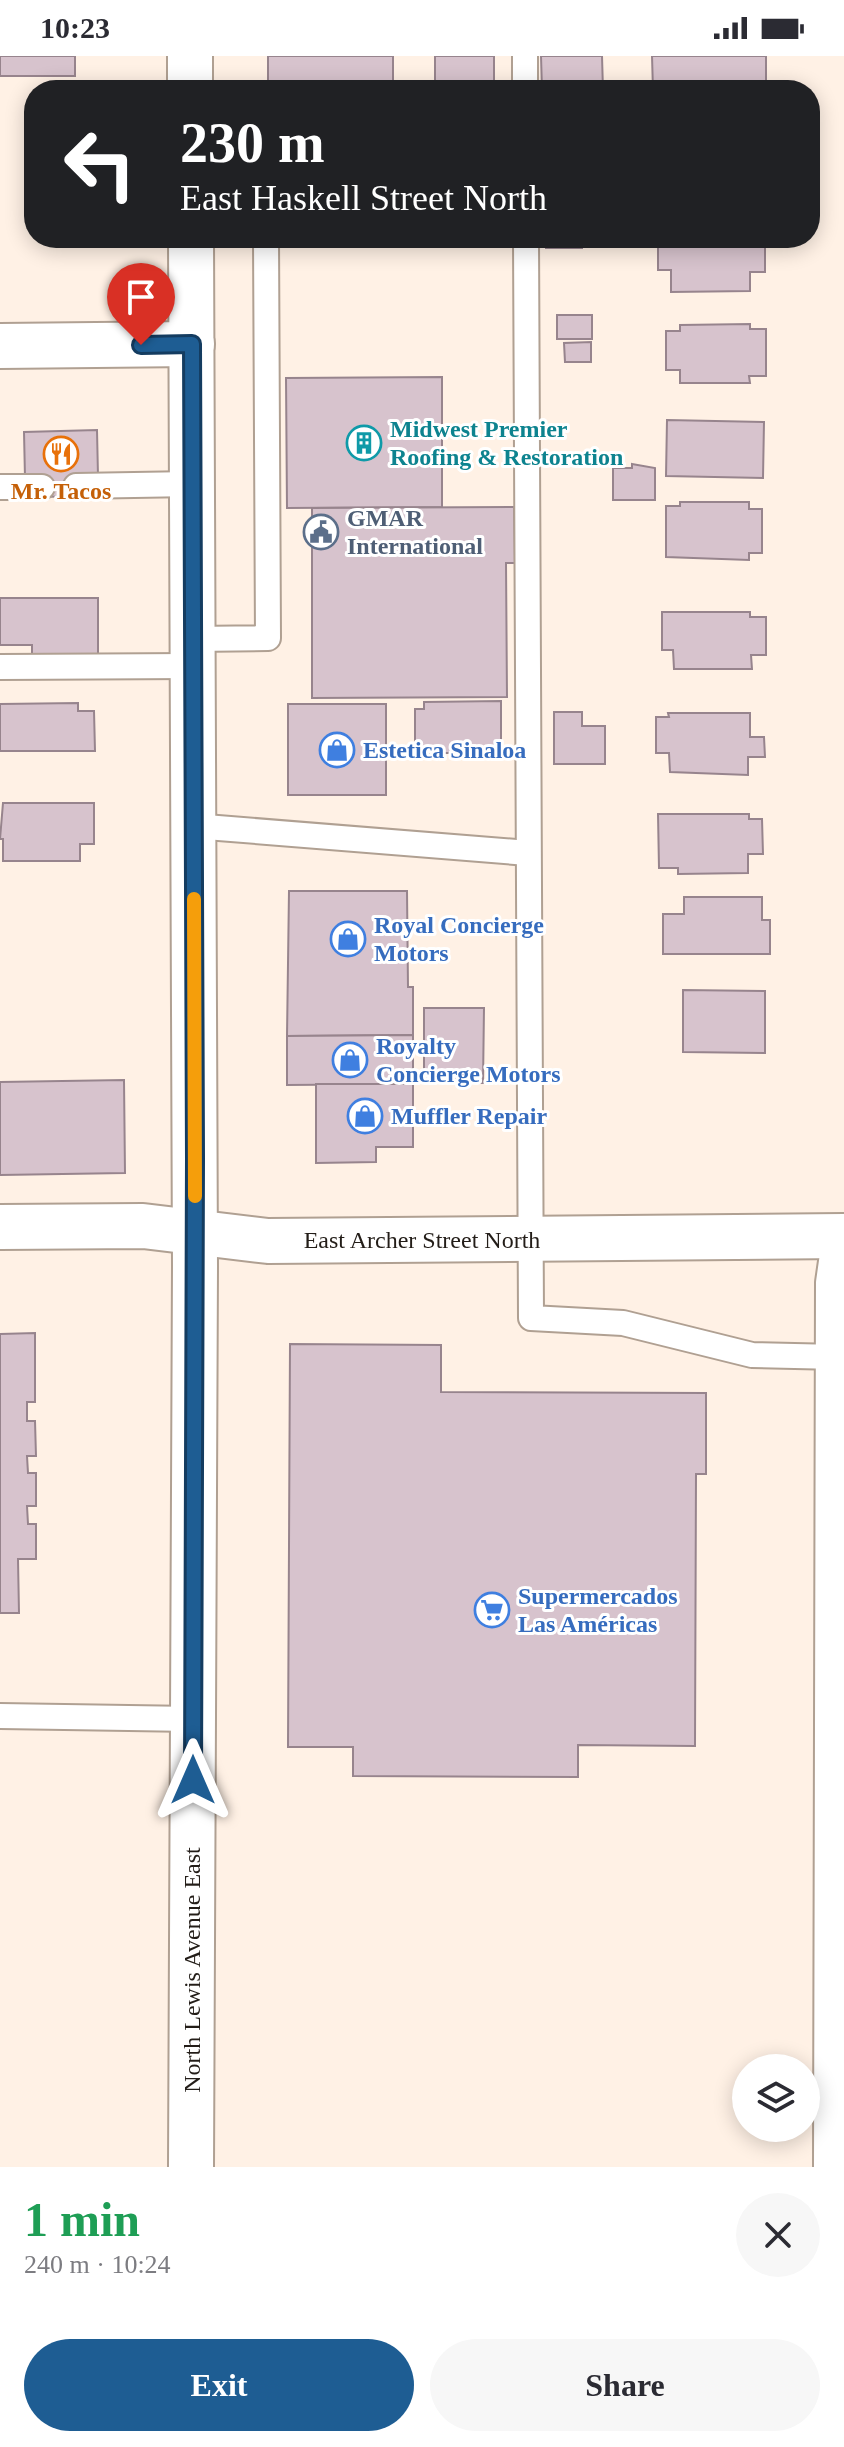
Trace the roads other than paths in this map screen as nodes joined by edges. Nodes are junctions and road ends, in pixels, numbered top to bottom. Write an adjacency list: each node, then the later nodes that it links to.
1 (190, 56): 3 (street)
2 (525, 56): 4 (lane)
3 (190, 80)
4 (525, 80)
5 (191, 248): 8 (street, North Lewis Avenue East)
6 (266, 248): 14 (lane)
7 (526, 248): 17 (lane)
8 (192, 344): 9 (street); 10 (street, North Lewis Avenue East)
9 (0, 346)
10 (192, 484): 11 (lane); 14 (street, North Lewis Avenue East)
11 (76, 486)
12 (0, 487): 13 (lane)
13 (42, 487)
14 (193, 653): 15 (lane); 16 (street, North Lewis Avenue East)
15 (0, 667)
16 (193, 826): 17 (lane); 19 (street, North Lewis Avenue East)
17 (528, 853): 20 (lane)
18 (0, 1227): 19 (street, East Archer Street North)
19 (195, 1234): 20 (street, East Archer Street North); 24 (street, North Lewis Avenue East)
20 (530, 1239): 21 (street, East Archer Street North); 22 (lane)
21 (844, 1239): 22 (street)
22 (838, 1357): 26 (street)
23 (0, 1716): 24 (lane)
24 (193, 1719): 25 (street, North Lewis Avenue East)
25 (191, 2167)
26 (836, 2167)

